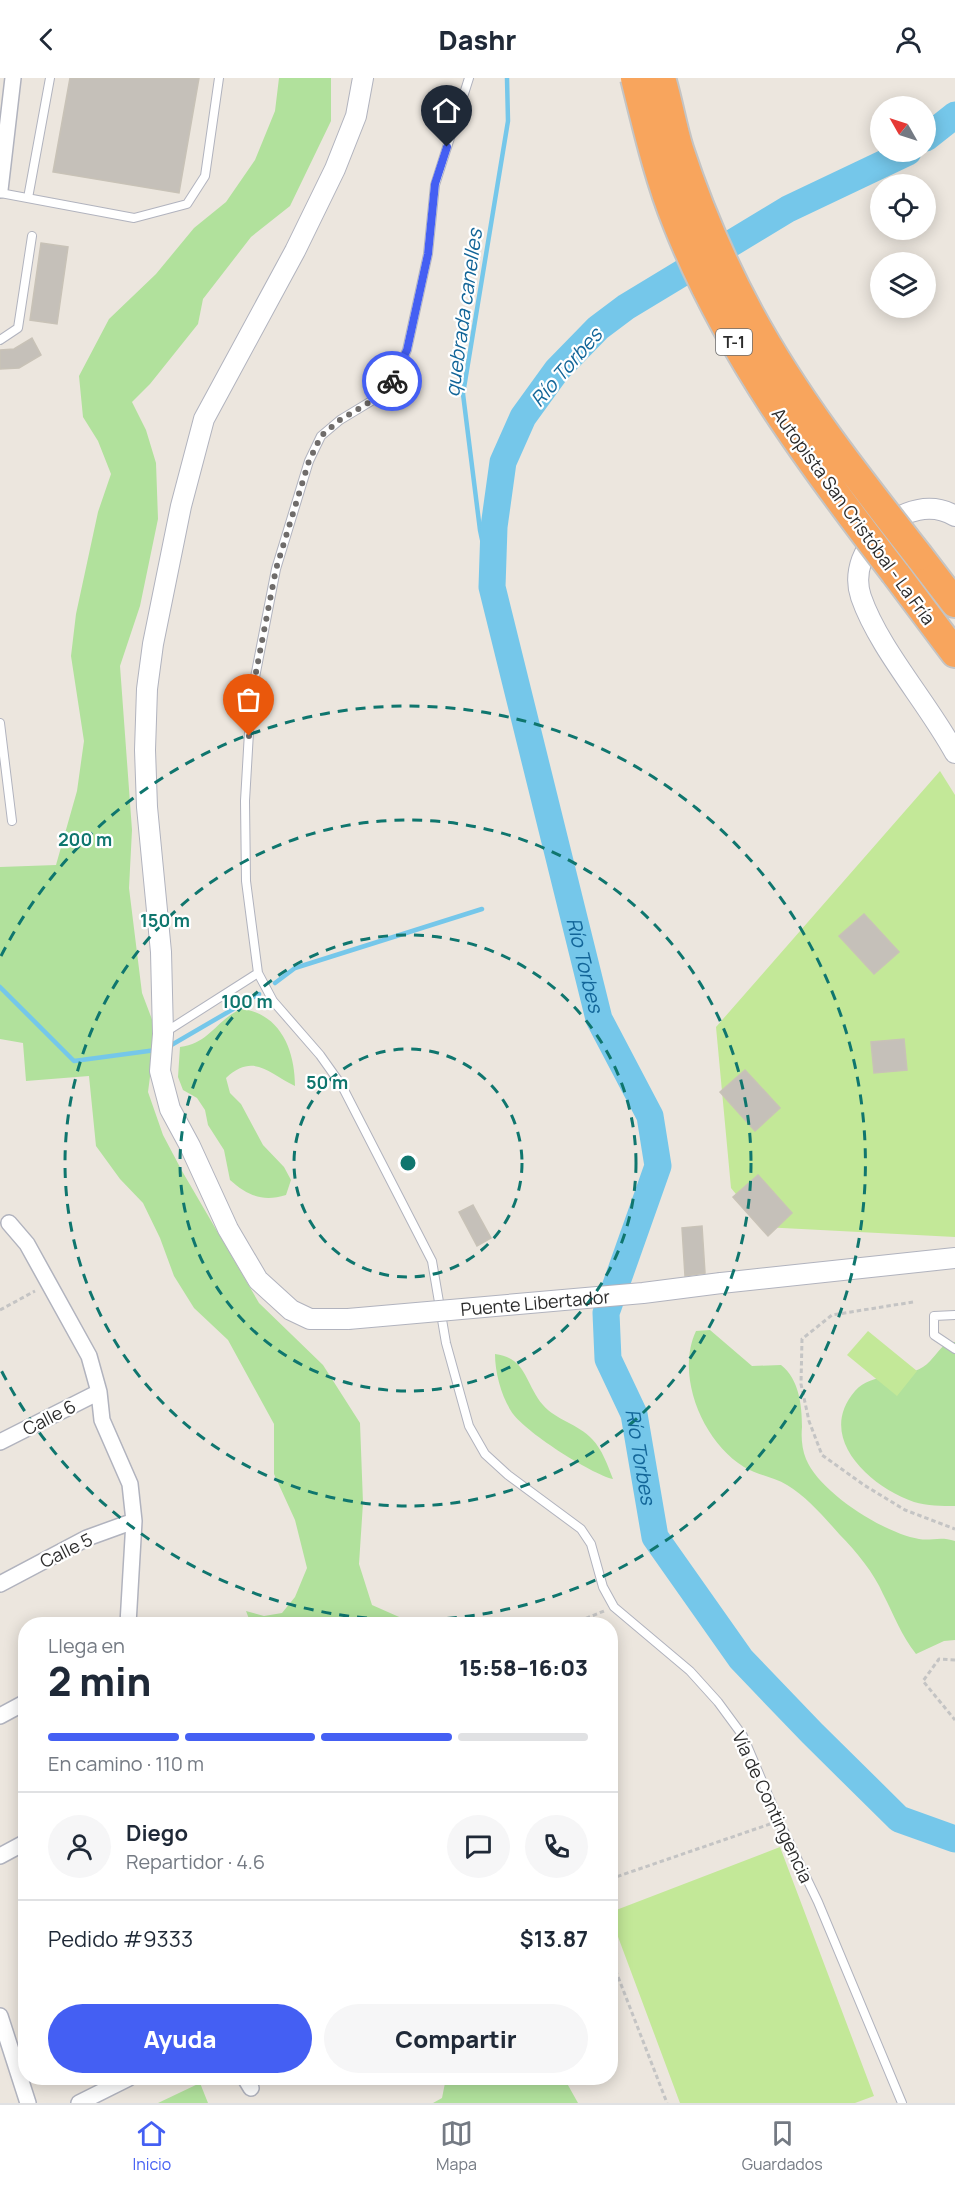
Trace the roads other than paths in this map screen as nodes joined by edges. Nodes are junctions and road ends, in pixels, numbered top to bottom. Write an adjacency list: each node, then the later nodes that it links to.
1 (13, 78): 8 (street)
2 (50, 78): 9 (lane)
3 (219, 78): 9 (lane)
4 (363, 78): 19 (street, Puente Libertador)
5 (470, 78): 18 (lane, Vía de Contingencia)
6 (635, 78): 14 (highway, Autopista San Cristóbal - La Fría / T-1, bridge)
7 (661, 78): 13 (highway, Autopista San Cristóbal - La Fría / T-1, bridge)
8 (0, 191): 9 (lane)
9 (28, 198)
10 (32, 236): 11 (lane)
11 (0, 340)
12 (955, 516): 16 (street)
13 (955, 603)
14 (955, 653)
15 (0, 723): 17 (lane)
16 (955, 753)
17 (12, 821)
18 (258, 974): 19 (lane); 39 (lane, Vía de Contingencia)
19 (163, 1034): 21 (street, Puente Libertador, bridge)
20 (9, 1223): 24 (street)
21 (955, 1258)
22 (955, 1315): 23 (lane)
23 (955, 1349)
24 (99, 1392): 25 (street, Calle 6); 26 (street)
25 (0, 1442)
26 (134, 1521): 27 (street, Calle 5); 28 (street)
27 (0, 1584)
28 (129, 1617)
29 (18, 1706): 30 (street)
30 (0, 1716)
31 (18, 1846): 32 (street)
32 (0, 1856)
33 (0, 2016): 34 (street)
34 (18, 2072)
35 (22, 2085): 37 (street)
36 (115, 2085): 38 (street)
37 (28, 2103)
38 (79, 2103)
39 (902, 2103)

